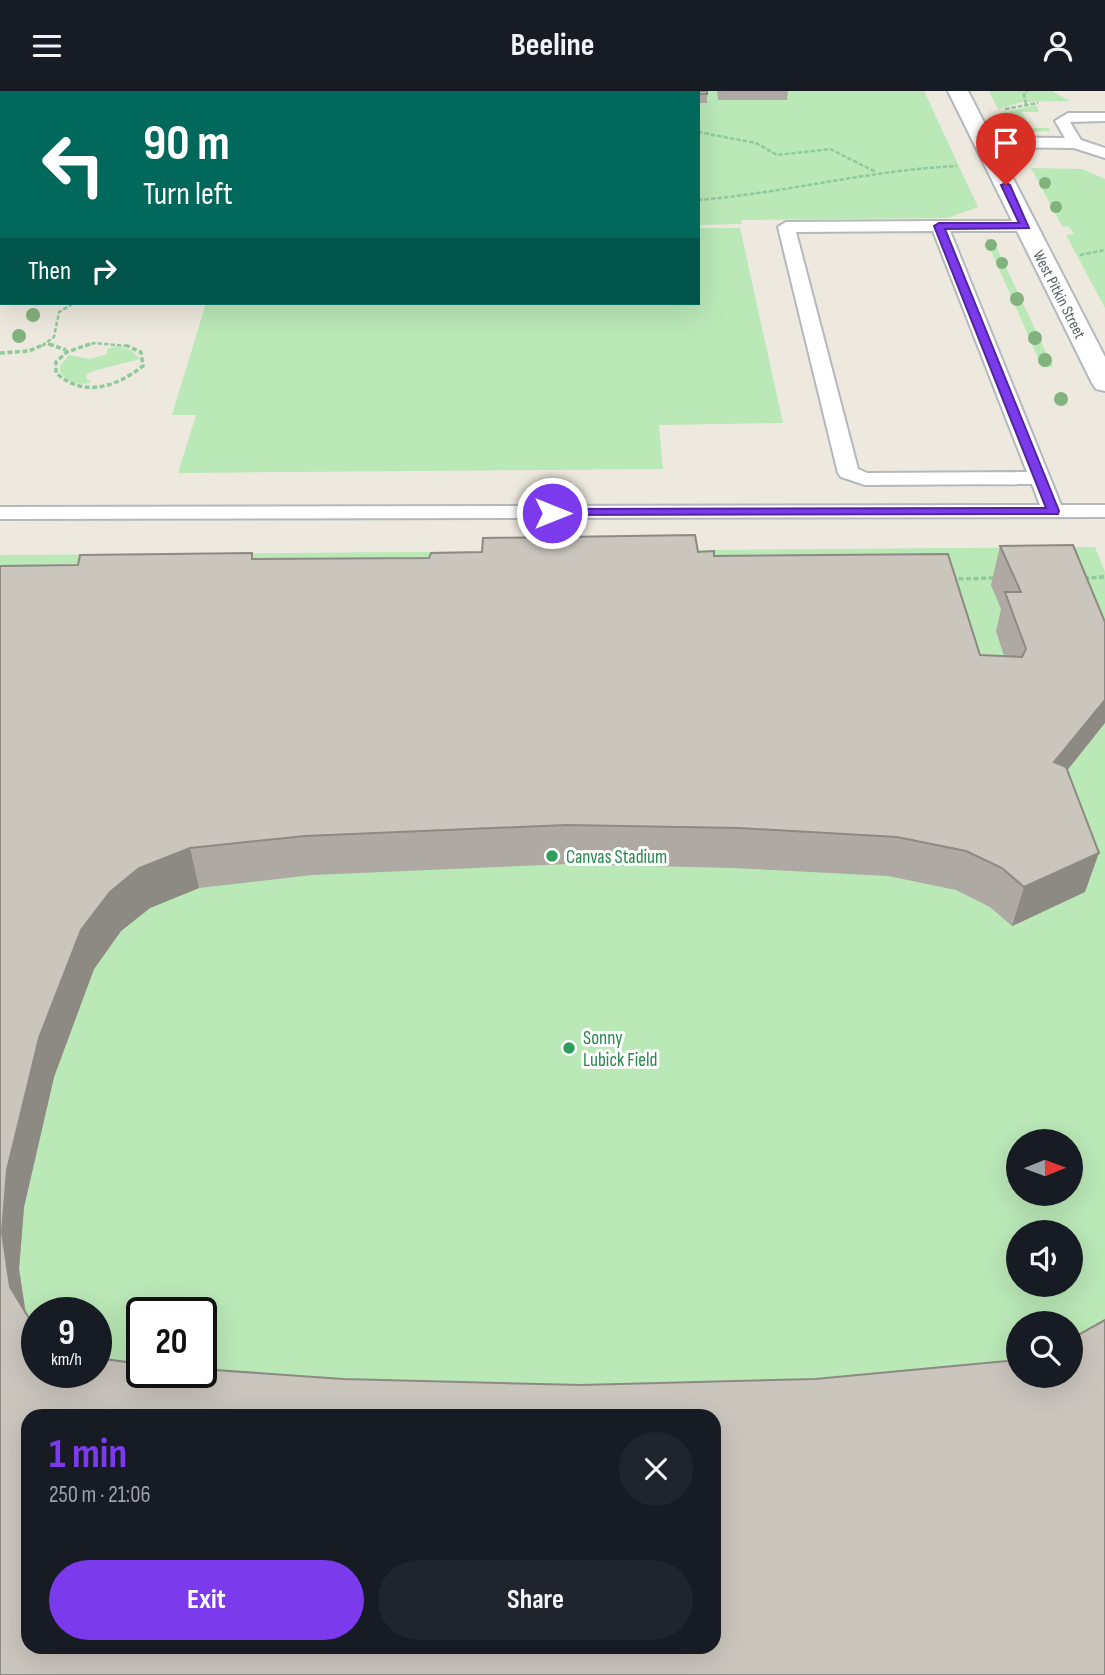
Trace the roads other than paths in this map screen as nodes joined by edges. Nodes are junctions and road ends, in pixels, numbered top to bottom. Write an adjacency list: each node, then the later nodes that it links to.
1 (958, 91): 3 (street, West Pitkin Street)
2 (1105, 117): 4 (lane)
3 (984, 142): 4 (lane); 7 (street, West Pitkin Street)
4 (1075, 143): 5 (lane)
5 (1104, 152)
6 (939, 226): 7 (lane); 9 (lane); 9 (lane)
7 (1026, 226): 8 (street, West Pitkin Street)
8 (1105, 383)
9 (1040, 478): 10 (lane)
10 (1053, 511): 11 (lane); 12 (lane)
11 (1105, 511)
12 (0, 513)

